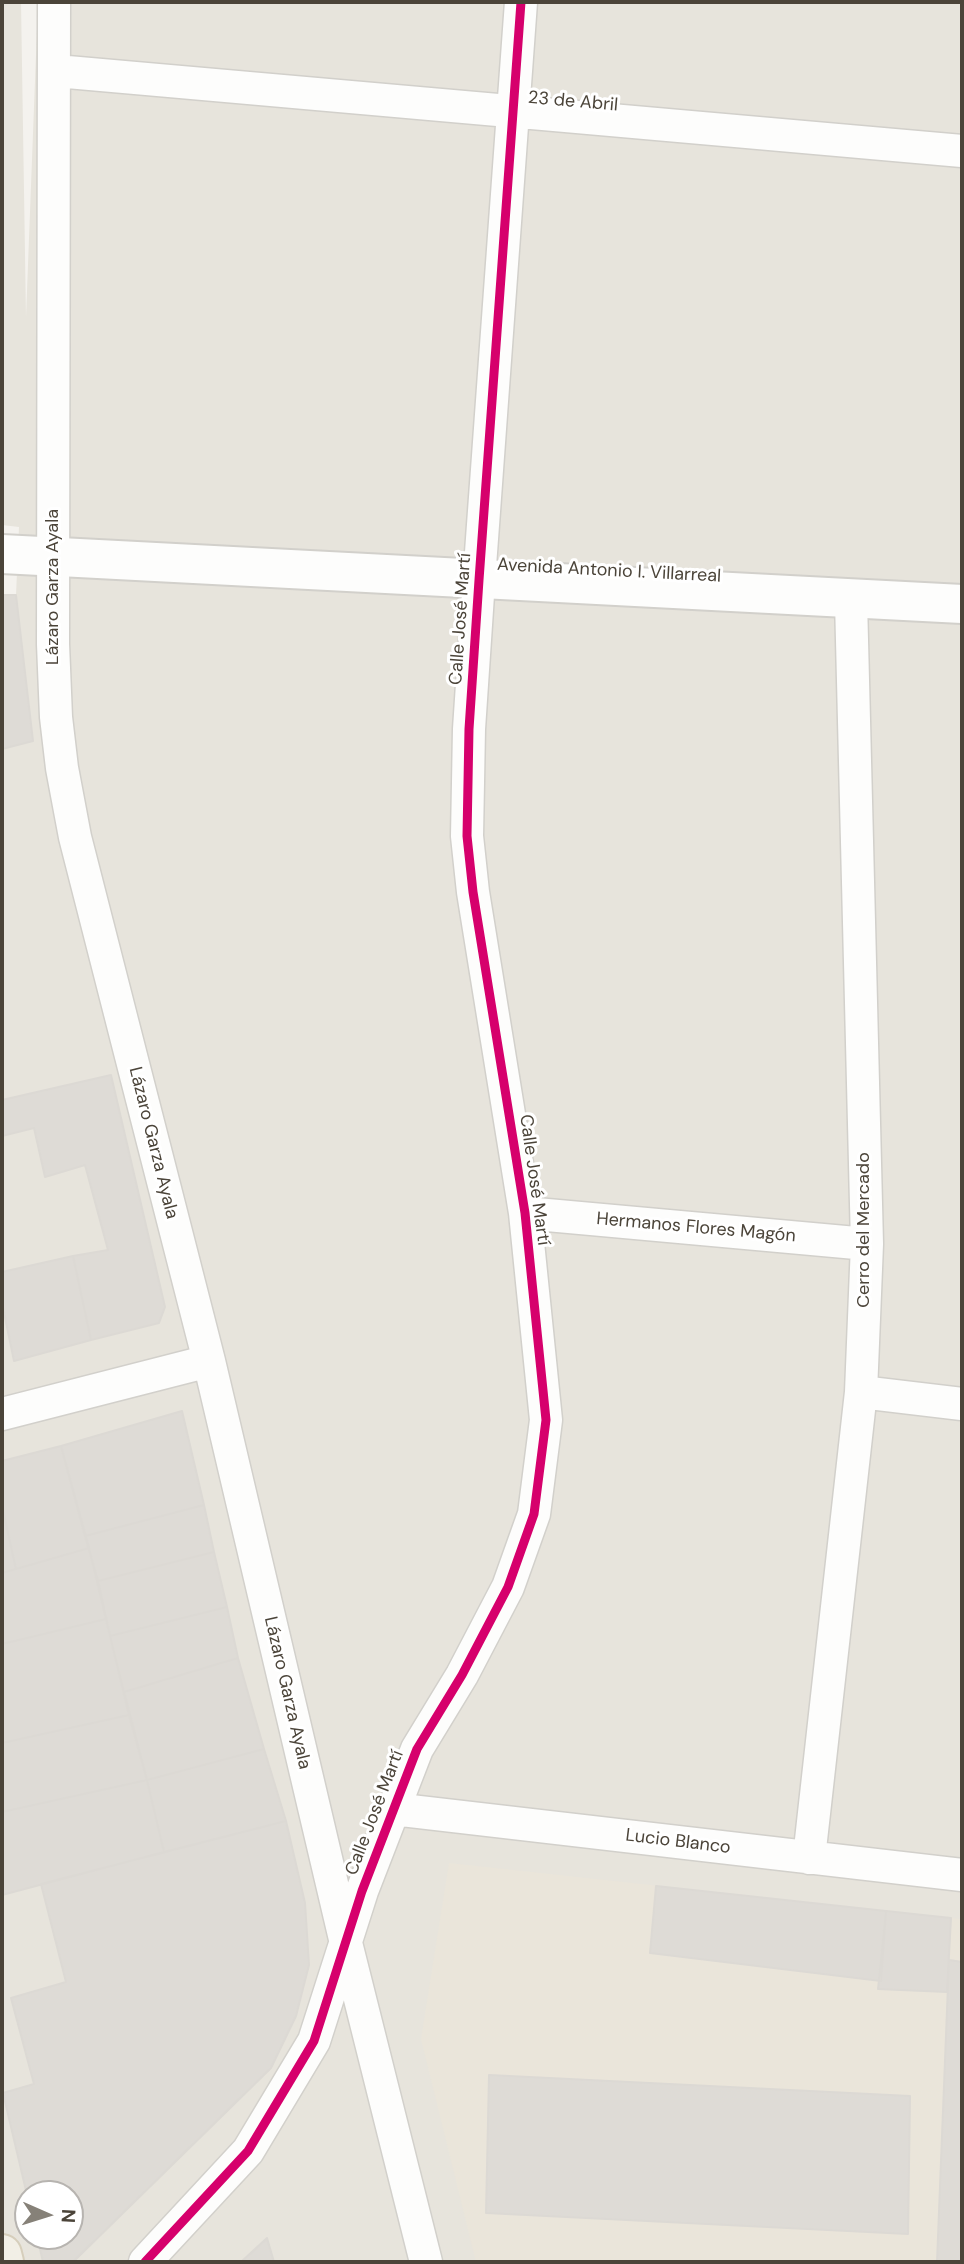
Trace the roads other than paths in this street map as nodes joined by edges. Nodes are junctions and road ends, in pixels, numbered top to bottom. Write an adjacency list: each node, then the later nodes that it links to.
1 (54, 2): 3 (street, Lázaro Garza Ayala)
2 (522, 2): 4 (street, Calle José Martí)
3 (56, 71): 4 (street, 23 de Abril); 7 (street, Lázaro Garza Ayala)
4 (512, 113): 5 (street, 23 de Abril); 8 (street, Calle José Martí)
5 (962, 151)
6 (2, 554): 7 (street, Avenida Antonio I. Villarreal)
7 (52, 556): 8 (street, Avenida Antonio I. Villarreal); 13 (street, Lázaro Garza Ayala)
8 (479, 580): 9 (street, Avenida Antonio I. Villarreal); 11 (street, Calle José Martí)
9 (851, 600): 10 (street, Avenida Antonio I. Villarreal); 12 (street, Cerro del Mercado)
10 (962, 604)
11 (526, 1213): 12 (street, Hermanos Flores Magón); 17 (street, Calle José Martí)
12 (867, 1244): 14 (street, Cerro del Mercado)
13 (209, 1361): 16 (street); 20 (street, Lázaro Garza Ayala)
14 (861, 1392): 15 (street); 18 (street, Cerro del Mercado)
15 (962, 1404)
16 (2, 1414)
17 (393, 1809): 18 (street, Lucio Blanco); 20 (street, Calle José Martí)
18 (809, 1858): 19 (street, Lucio Blanco)
19 (962, 1875)
20 (345, 1939): 23 (street, Calle José Martí); 24 (street, Lázaro Garza Ayala)
21 (2, 2254): 22 (main road)
22 (4, 2262)
23 (145, 2262)
24 (425, 2262)

